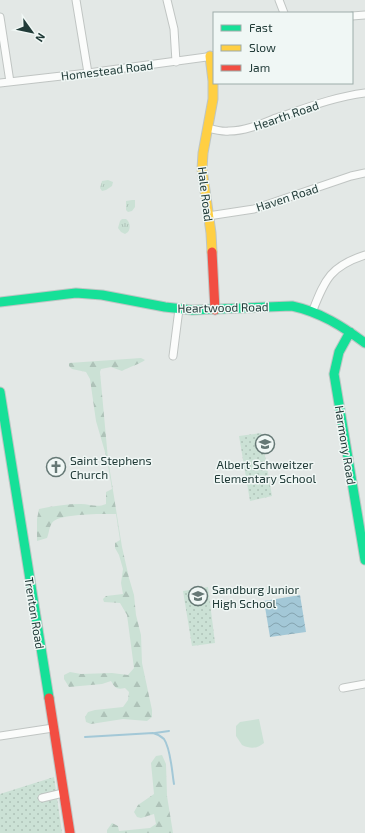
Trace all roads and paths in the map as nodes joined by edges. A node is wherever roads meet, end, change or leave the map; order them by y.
1 (76, 0) edge
2 (166, 0) edge
3 (279, 0) edge
4 (284, 12) edge
5 (365, 15) edge
6 (353, 16) edge
7 (0, 17) edge
8 (212, 56) edge
9 (176, 62) junction
10 (88, 73) junction
11 (213, 73) edge
12 (10, 82) junction
13 (0, 83) edge
14 (214, 84) edge
15 (365, 93) edge
16 (208, 128) junction
17 (365, 173) edge
18 (208, 216) junction
19 (365, 255) edge
20 (0, 302) edge
21 (179, 309) junction
22 (215, 310) junction
23 (313, 310) junction
24 (350, 332) junction
25 (365, 343) edge
26 (174, 356) dead end
27 (0, 392) edge
28 (365, 560) edge
29 (365, 684) edge
30 (343, 688) dead end
31 (53, 728) junction
32 (0, 736) edge
33 (63, 793) junction
34 (42, 798) dead end
35 (70, 833) edge

1 - 10 street
2 - 9 street
3 - 4 street
5 - 6 street
7 - 12 street
8 - 9 street, Homestead Road
8 - 11 street, Hale Road
9 - 10 street, Homestead Road
10 - 12 street, Homestead Road
12 - 13 street, Homestead Road
14 - 16 street, Hale Road
15 - 16 street, Hearth Road
16 - 18 street, Hale Road
17 - 18 street, Haven Road
18 - 22 street, Hale Road
19 - 23 street
20 - 21 street, Heartwood Road
21 - 22 street, Heartwood Road
21 - 26 street
22 - 23 street, Heartwood Road
23 - 24 street, Heartwood Road
24 - 25 street, Heartwood Road
24 - 28 street, Harmony Road
27 - 31 street, Trenton Road
29 - 30 street
31 - 32 street
31 - 33 street, Trenton Road
33 - 34 street
33 - 35 street, Trenton Road

